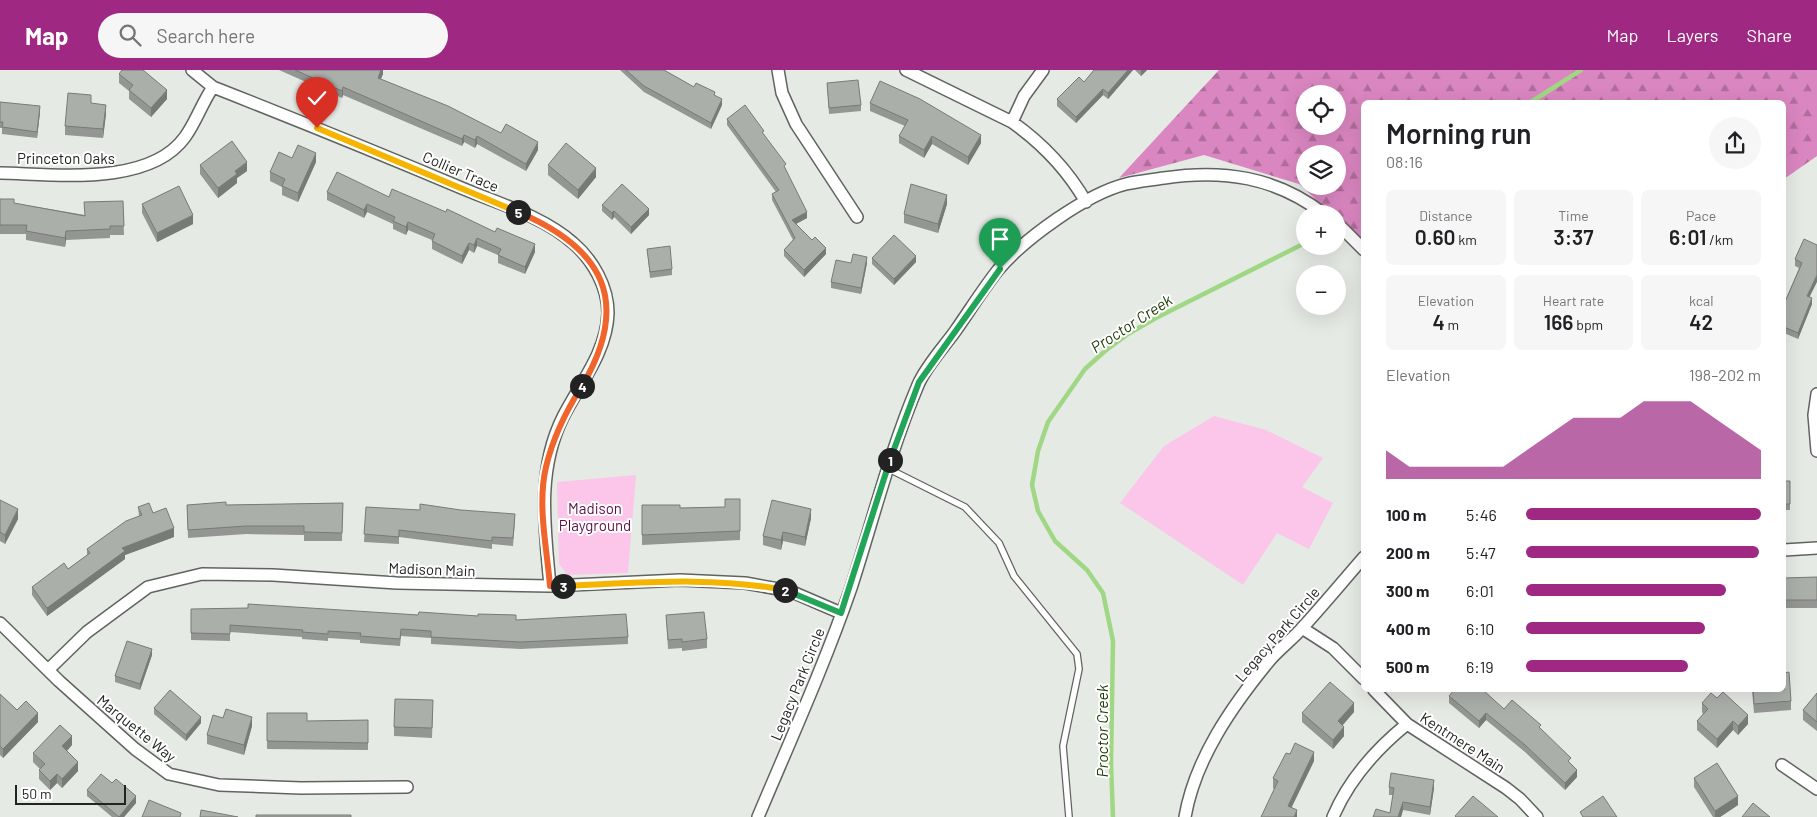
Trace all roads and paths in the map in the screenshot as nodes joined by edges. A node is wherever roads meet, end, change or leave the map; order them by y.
1 (192, 70) edge
2 (778, 70) edge
3 (906, 70) edge
4 (1043, 70) edge
5 (213, 87) junction
6 (1012, 122) junction
7 (0, 173) edge
8 (1086, 202) junction
9 (1313, 205) edge
10 (857, 217) dead end
11 (1346, 232) edge
12 (1361, 247) edge
13 (1817, 394) edge
14 (1817, 451) edge
15 (887, 468) junction
16 (1817, 548) edge
17 (1786, 550) edge
18 (1361, 560) edge
19 (550, 586) junction
20 (841, 613) junction
21 (0, 623) edge
22 (1302, 628) junction
23 (48, 670) junction
24 (1361, 676) edge
25 (1376, 692) edge
26 (1407, 724) junction
27 (1782, 765) dead end
28 (407, 786) dead end
29 (1817, 789) edge
30 (758, 817) edge
31 (1069, 817) edge
32 (1185, 817) edge
33 (1333, 817) edge
34 (1537, 817) edge

1 - 5 street, Collier Trace
2 - 10 street
3 - 6 street
4 - 6 street
5 - 7 street, Princeton Oaks
5 - 19 street, Collier Trace
6 - 8 street
8 - 9 street, Legacy Park Circle
8 - 15 street, Legacy Park Circle
11 - 12 street
13 - 14 street
15 - 20 street, Legacy Park Circle
15 - 31 lane
16 - 17 street
18 - 22 street, Legacy Park Circle
19 - 20 street, Madison Main
19 - 23 street, Madison Main
20 - 30 street, Legacy Park Circle
21 - 23 street, Marquette Way
22 - 24 street
22 - 32 street, Legacy Park Circle
23 - 28 street, Marquette Way
25 - 26 street, Kentmere Main
26 - 33 street
26 - 34 street, Kentmere Main
27 - 29 street

